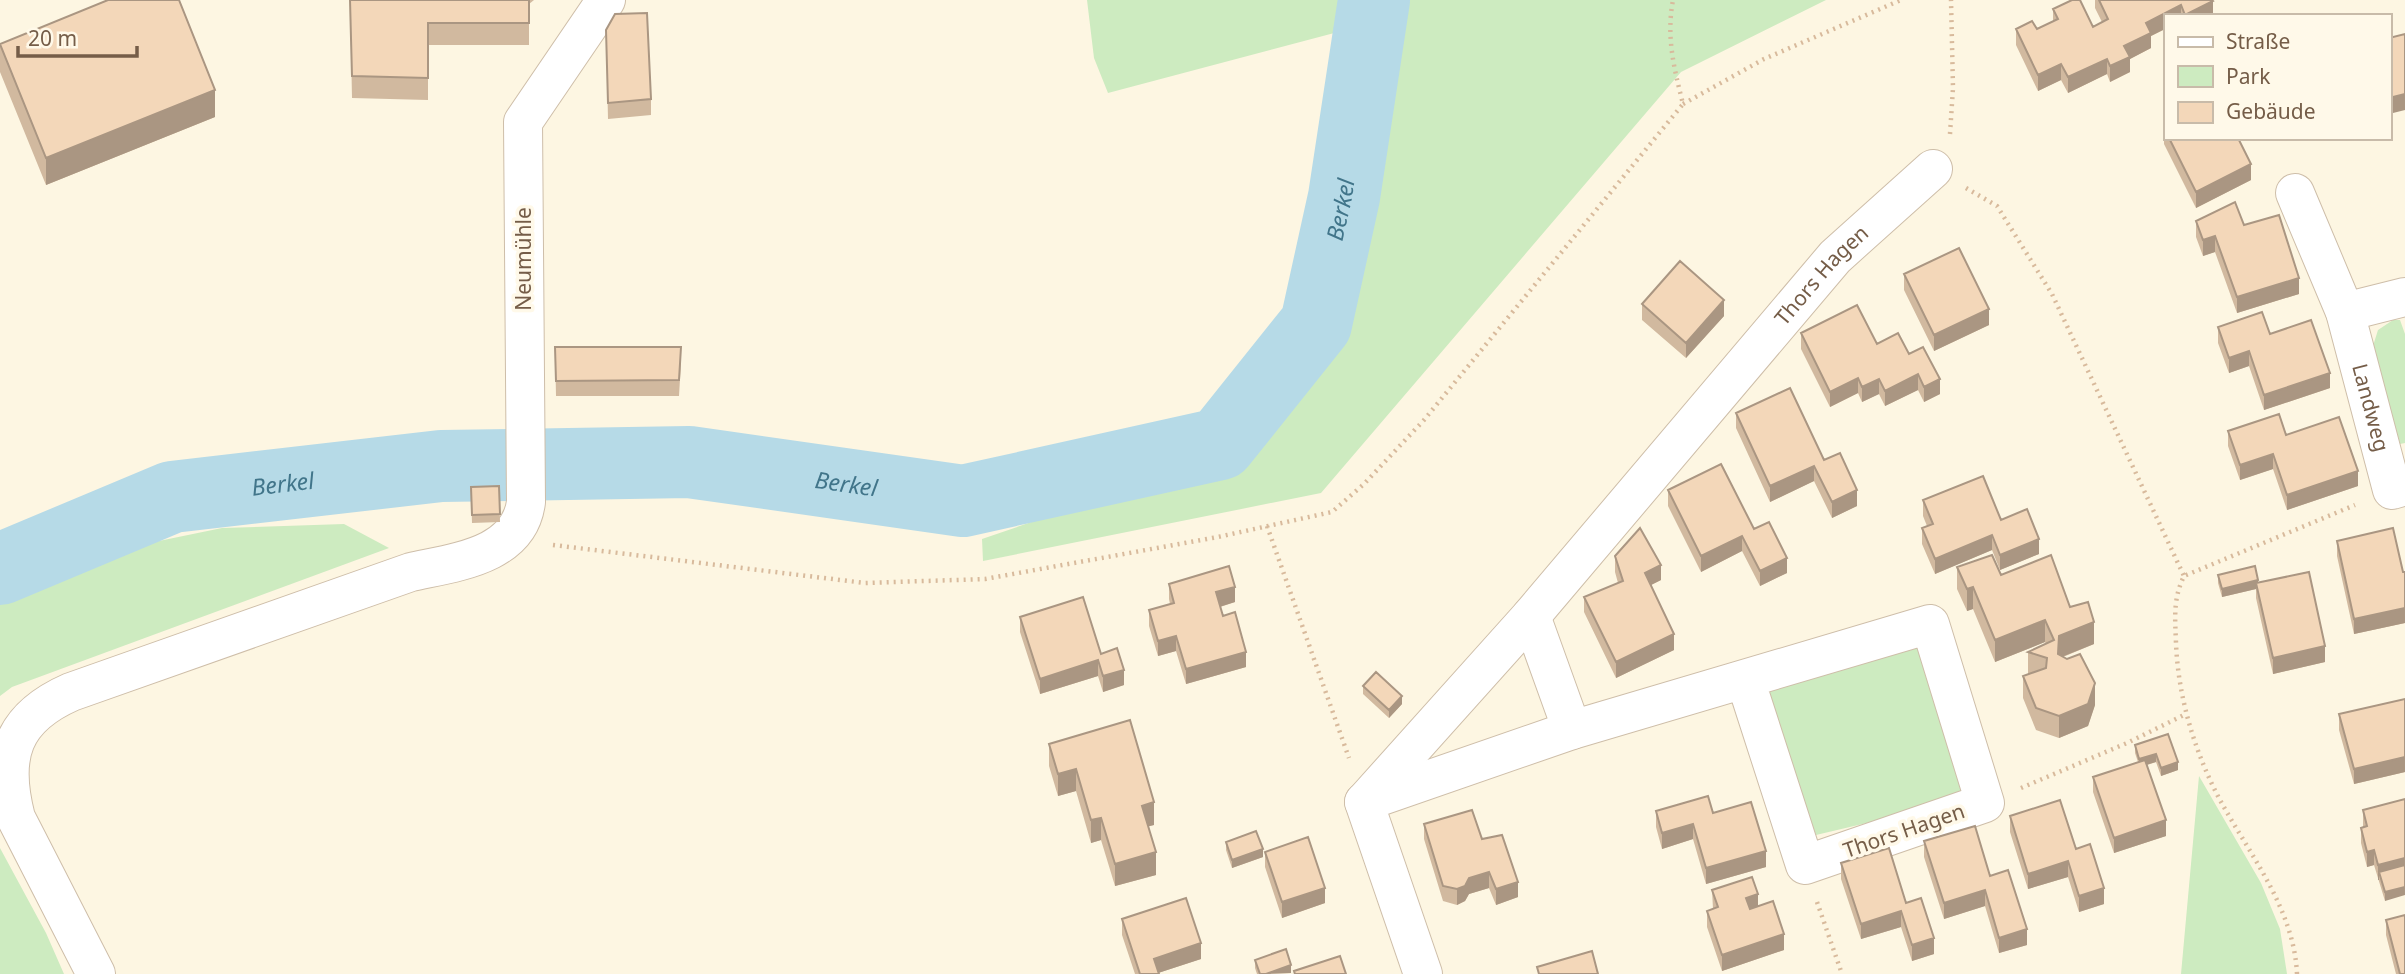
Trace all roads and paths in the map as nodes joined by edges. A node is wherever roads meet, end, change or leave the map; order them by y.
1 (606, 0) edge
2 (1673, 0) edge
3 (1901, 0) edge
4 (1951, 0) edge
5 (1683, 104) junction
6 (1933, 169) junction
7 (2295, 193) dead end
8 (2405, 297) edge
9 (2345, 312) junction
10 (2398, 488) edge
11 (1267, 526) junction
12 (510, 540) junction
13 (2184, 576) junction
14 (1531, 616) junction
15 (1745, 679) junction
16 (2186, 714) junction
17 (1572, 730) junction
18 (1364, 802) junction
19 (1985, 803) junction
20 (1805, 864) junction
21 (96, 974) edge
22 (1423, 974) edge
23 (1842, 974) edge
24 (2297, 974) edge

1 - 12 street, Neumühle
2 - 5 path
3 - 5 path
4 - 6 path
5 - 11 path
6 - 13 path
6 - 14 street, Thors Hagen
7 - 9 street, Landweg
8 - 9 street
9 - 10 street, Landweg
10 - 13 path
11 - 12 path
11 - 18 path
12 - 21 street
13 - 16 path
14 - 17 street
14 - 18 street, Thors Hagen
15 - 17 street, Thors Hagen
15 - 19 street, Thors Hagen
15 - 20 street
16 - 19 path
16 - 24 path
17 - 18 street, Thors Hagen
18 - 22 street
19 - 20 street, Thors Hagen
20 - 23 path

